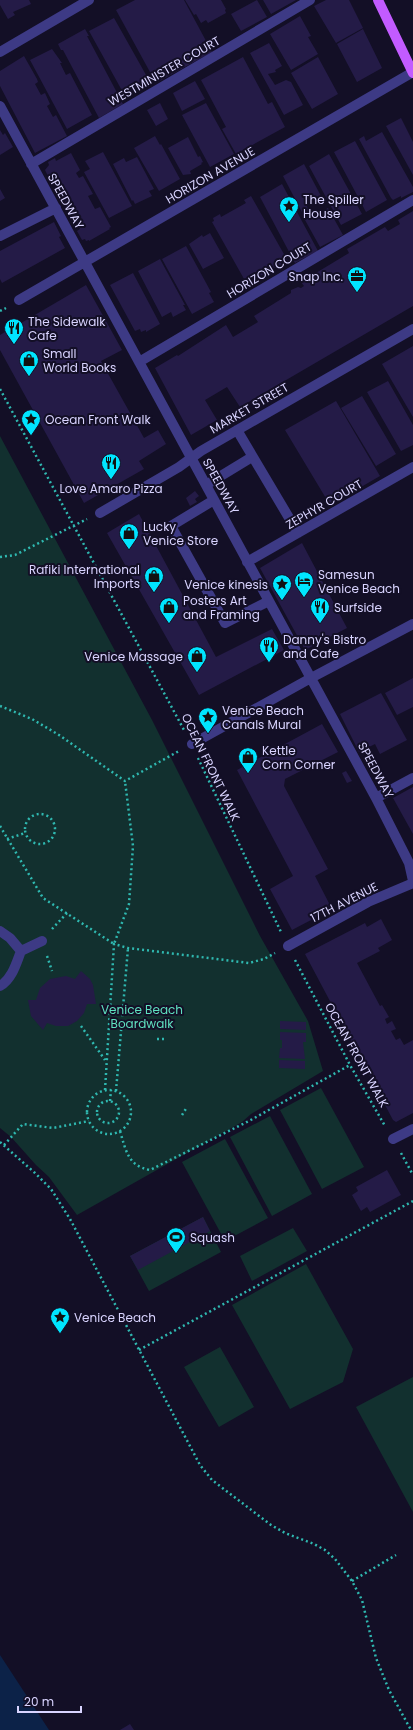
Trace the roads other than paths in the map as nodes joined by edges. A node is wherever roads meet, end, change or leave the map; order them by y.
1 (89, 0) edge
2 (310, 0) edge
3 (378, 0) edge
4 (0, 52) edge
5 (413, 72) edge
6 (0, 106) edge
7 (31, 164) junction
8 (413, 200) edge
9 (56, 208) junction
10 (0, 236) edge
11 (84, 262) junction
12 (19, 300) dead end
13 (413, 329) edge
14 (139, 362) junction
15 (237, 430) junction
16 (252, 457) junction
17 (191, 458) junction
18 (413, 467) edge
19 (206, 485) junction
20 (214, 500) junction
21 (100, 513) dead end
22 (298, 534) junction
23 (247, 562) junction
24 (269, 601) junction
25 (413, 624) edge
26 (311, 678) junction
27 (192, 744) road end
28 (413, 778) edge
29 (376, 798) junction
30 (413, 882) edge
31 (0, 932) edge
32 (42, 941) road end
33 (288, 946) road end
34 (21, 951) junction
35 (0, 986) edge
36 (413, 1129) edge
37 (393, 1140) road end

1 - 4 street
2 - 7 street, WESTMINISTER COURT
3 - 5 main road
5 - 11 street, HORIZON AVENUE
6 - 7 street, SPEEDWAY
7 - 9 street, SPEEDWAY
8 - 14 street, HORIZON COURT
9 - 10 street
9 - 11 street, SPEEDWAY
11 - 12 street, HORIZON AVENUE
11 - 14 street, SPEEDWAY
13 - 15 street, MARKET STREET
14 - 17 street, SPEEDWAY
15 - 16 street
15 - 17 street, MARKET STREET
16 - 19 street
16 - 22 street
17 - 19 street, SPEEDWAY
17 - 21 street, MARKET STREET
18 - 22 street, ZEPHYR COURT
19 - 20 street, SPEEDWAY
20 - 23 street, SPEEDWAY
20 - 24 street
22 - 23 street, ZEPHYR COURT
23 - 24 street, SPEEDWAY
24 - 26 street, SPEEDWAY
25 - 26 street
26 - 27 street
26 - 29 street, SPEEDWAY
28 - 29 street
29 - 30 street, SPEEDWAY
30 - 33 street, 17TH AVENUE
31 - 34 street
32 - 34 street
34 - 35 street
36 - 37 street

